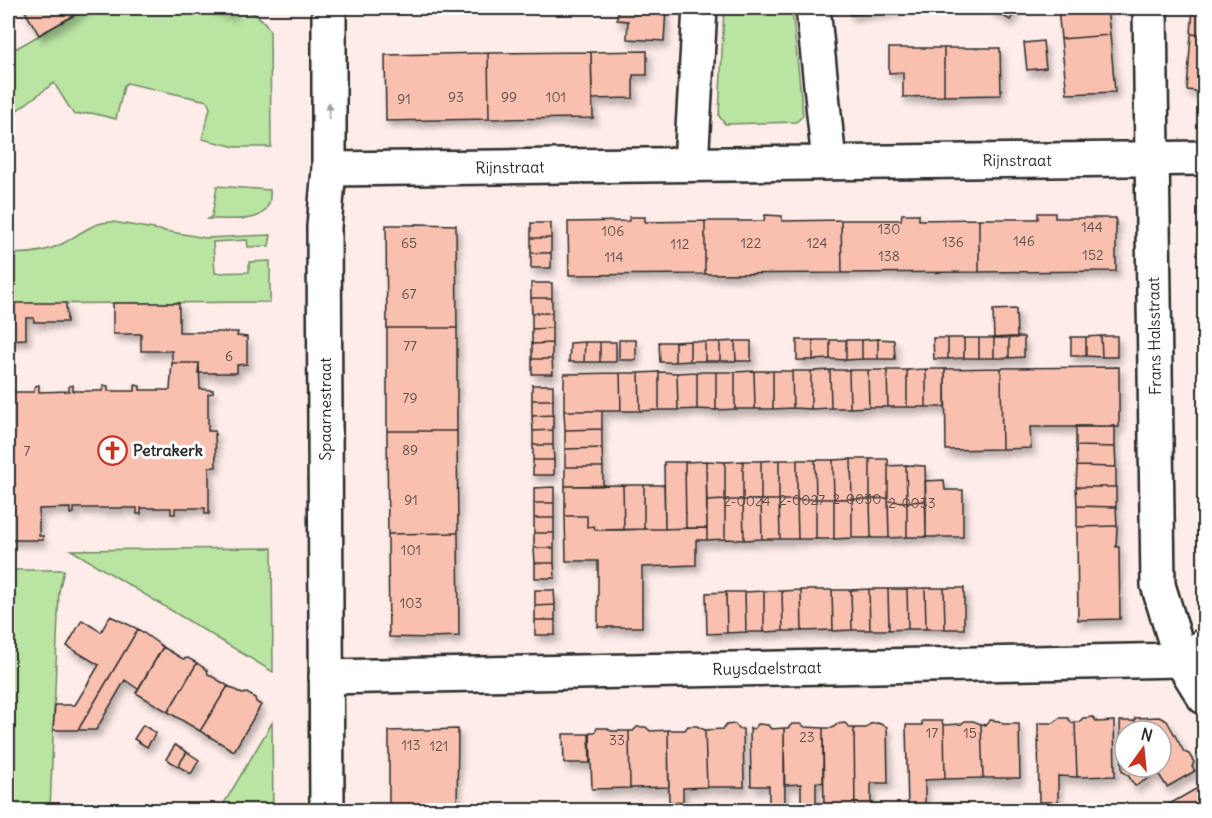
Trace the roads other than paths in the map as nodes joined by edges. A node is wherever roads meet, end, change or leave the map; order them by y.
1 (329, 8) edge
2 (700, 8) edge
3 (813, 8) edge
4 (1150, 8) edge
5 (1204, 158) edge
6 (1151, 159) junction
7 (829, 162) junction
8 (692, 164) junction
9 (329, 169) junction
10 (1193, 653) edge
11 (326, 677) junction
12 (1204, 698) edge
13 (327, 810) edge

9 -> 1 street, Spaarnestraat
2 - 8 street
3 - 7 street
4 - 6 street, Frans Halsstraat
5 - 6 street, Rijnstraat
6 - 7 street, Rijnstraat
6 - 10 street, Frans Halsstraat
7 - 8 street, Rijnstraat
8 - 9 street, Rijnstraat
9 - 11 street, Spaarnestraat
10 - 11 street, Ruysdaelstraat
10 - 12 street, Frans Halsstraat
11 - 13 street, Spaarnestraat

